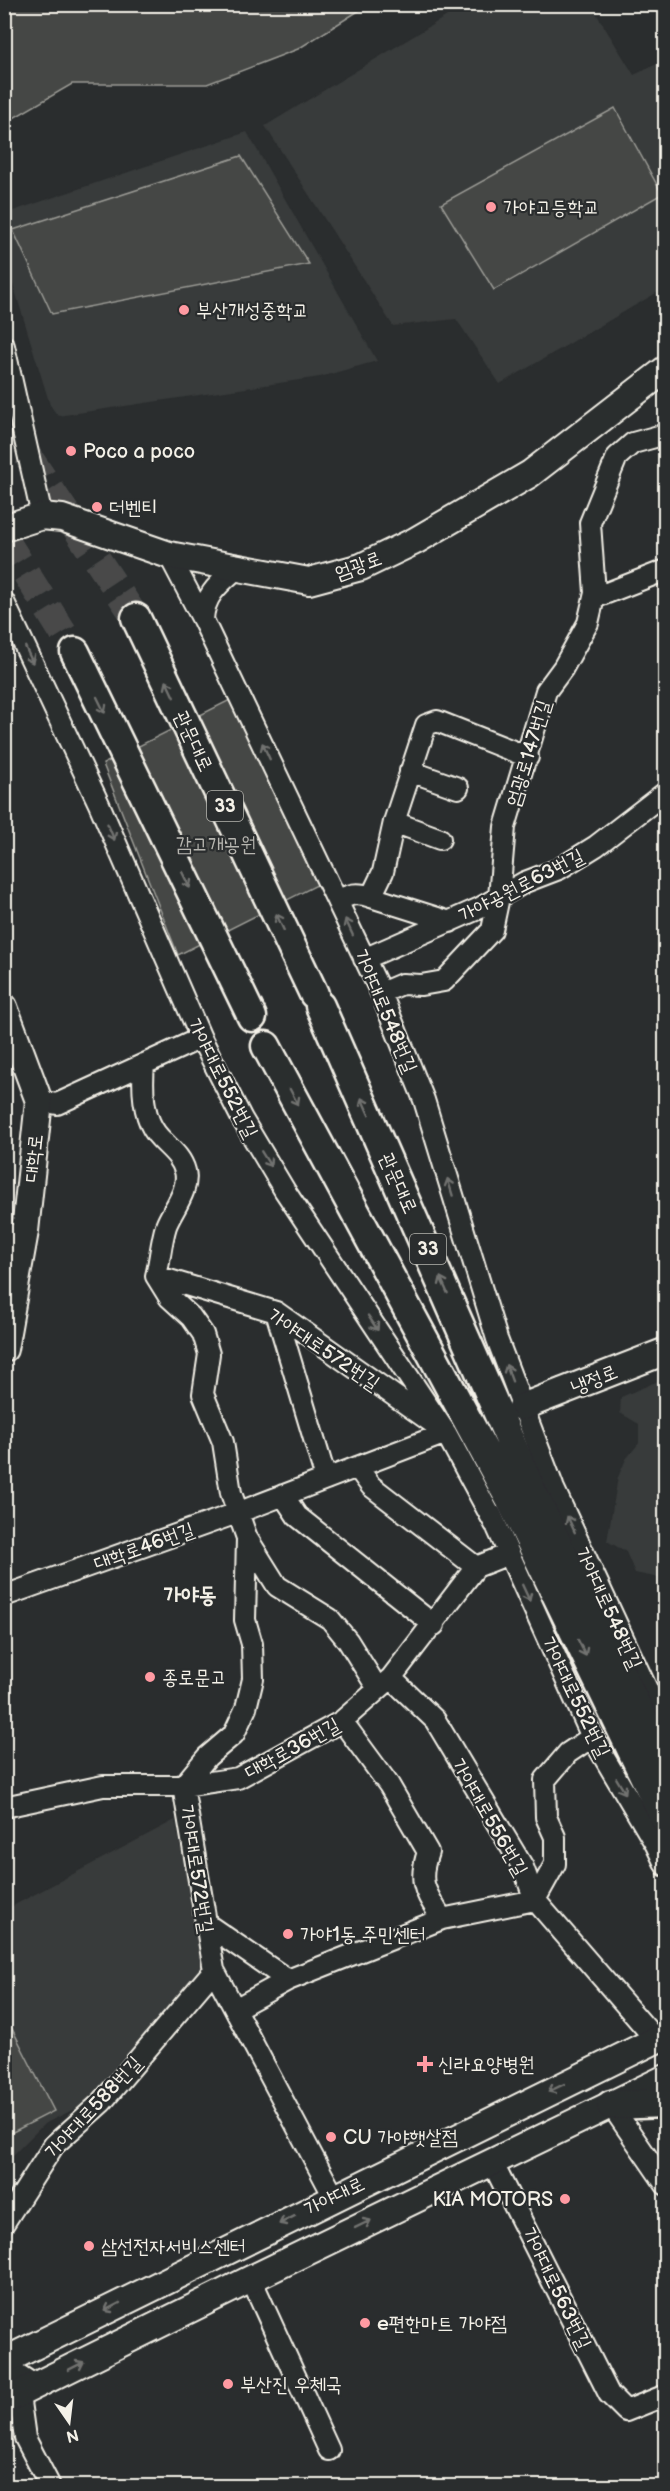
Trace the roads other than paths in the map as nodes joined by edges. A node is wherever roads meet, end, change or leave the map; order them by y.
1 (4, 346) edge
2 (666, 369) edge
3 (4, 398) edge
4 (666, 434) edge
5 (28, 519) edge
6 (169, 555) junction
7 (237, 568) junction
8 (666, 570) edge
9 (594, 598) junction
10 (4, 602) edge
11 (136, 618) tunnel mouth
12 (203, 620) junction
13 (75, 652) tunnel mouth
14 (528, 757) junction
15 (410, 771) junction
16 (458, 788) dead end
17 (666, 792) edge
18 (394, 822) junction
19 (440, 839) dead end
20 (371, 897) junction
21 (499, 897) junction
22 (337, 902) junction
23 (450, 922) junction
24 (364, 959) junction
25 (381, 993) junction
26 (4, 1007) edge
27 (252, 1017) dead end
28 (201, 1038) junction
29 (266, 1046) dead end
30 (144, 1064) junction
31 (39, 1101) junction
32 (14, 1237) edge
33 (156, 1276) junction
34 (276, 1312) junction
35 (427, 1343) junction
36 (4, 1349) edge
37 (666, 1350) edge
38 (522, 1407) junction
39 (446, 1433) junction
40 (357, 1467) junction
41 (326, 1479) junction
42 (532, 1493) junction
43 (284, 1496) junction
44 (237, 1513) junction
45 (495, 1524) junction
46 (246, 1538) junction
47 (509, 1554) junction
48 (476, 1567) junction
49 (4, 1596) edge
50 (434, 1625) junction
51 (385, 1684) junction
52 (342, 1721) junction
53 (666, 1730) edge
54 (592, 1737) junction
55 (666, 1766) edge
56 (183, 1786) junction
57 (4, 1807) edge
58 (666, 1821) edge
59 (666, 1866) edge
60 (535, 1900) junction
61 (442, 1919) junction
62 (205, 1923) junction
63 (214, 1970) junction
64 (288, 1980) junction
65 (236, 2009) junction
66 (661, 2037) edge
67 (583, 2075) junction
68 (666, 2078) edge
69 (666, 2103) edge
70 (607, 2107) junction
71 (492, 2162) junction
72 (666, 2185) edge
73 (334, 2196) junction
74 (4, 2223) edge
75 (251, 2278) junction
76 (4, 2363) edge
77 (666, 2395) edge
78 (16, 2398) edge
79 (328, 2450) dead end
80 (50, 2487) edge

1 - 5 street
2 - 7 main road, 엄광로
3 - 5 street
4 - 9 street, 엄광로147번길
5 - 6 main road, 엄광로
6 - 7 main road, 엄광로
6 - 12 street, 가야대로548번길
7 - 12 street
8 - 9 street
9 - 14 street, 엄광로147번길
10 -> 28 street, 가야대로552번길
42 -> 11 highway, 관문대로 / 33
22 -> 12 street, 가야대로548번길
13 -> 27 highway
14 - 15 street
14 - 21 street, 엄광로147번길
15 - 16 street
15 - 18 street
17 - 21 street, 가야공원로63번길
18 - 19 street
18 - 20 street
20 - 22 street
20 - 23 street
21 - 23 street, 가야공원로63번길
21 - 25 street, 엄광로147번길
24 -> 22 street, 가야대로548번길
23 - 24 street, 가야공원로63번길
24 - 25 street, 가야대로548번길
38 -> 25 street, 가야대로548번길
26 - 31 main road, 대학로
28 - 30 street
28 -> 39 street, 가야대로552번길
29 -> 35 highway, 33
30 - 31 street
30 - 33 street
31 - 32 main road, 대학로
32 - 36 main road, 대학로
33 - 34 street, 가야대로572번길
33 - 44 street, 가야대로572번길
34 - 39 street, 가야대로572번길
34 - 41 street
35 - 42 highway, 33
35 - 45 street, 가야대로552번길
37 - 38 main road, 냉정로
38 - 42 street, 가야대로548번길
39 - 40 street, 대학로46번길
39 - 45 street, 가야대로552번길
40 - 41 street, 대학로46번길
40 - 48 street
41 - 43 street, 대학로46번길
53 -> 42 street, 가야대로548번길
42 - 55 highway, 33
42 -> 58 highway, 33
43 - 44 street, 대학로46번길
43 - 50 street
44 - 46 street, 가야대로572번길
44 - 49 street, 대학로46번길
45 - 47 street, 가야대로552번길
46 - 51 street, 가야대로572번길
46 - 56 street, 가야대로572번길
47 - 48 street
47 -> 54 street, 가야대로552번길
48 - 50 street, 대학로36번길
50 - 51 street, 대학로36번길
51 - 52 street, 대학로36번길
51 - 60 street, 가야대로556번길
52 - 56 street, 대학로36번길
52 - 61 street
54 -> 59 street, 가야대로552번길
54 - 60 street
56 - 57 street, 대학로36번길
56 - 62 street, 가야대로572번길
60 - 61 street
60 - 66 street, 가야대로556번길
61 - 64 street
62 - 63 street, 가야대로572번길
62 - 64 street
63 - 65 street, 가야대로572번길
63 - 74 street, 가야대로588번길
64 - 65 street
65 - 73 street, 가야대로572번길
66 - 67 main road, 가야대로
67 - 70 main road
67 -> 73 main road, 가야대로
68 - 70 main road, 가야대로
69 - 70 highway
70 - 71 main road, 가야대로
70 - 72 street
75 -> 71 main road, 가야대로
71 - 77 street, 가야대로563번길
73 -> 76 main road, 가야대로
78 -> 75 main road, 가야대로
75 - 79 street
76 - 78 street
78 - 80 street

